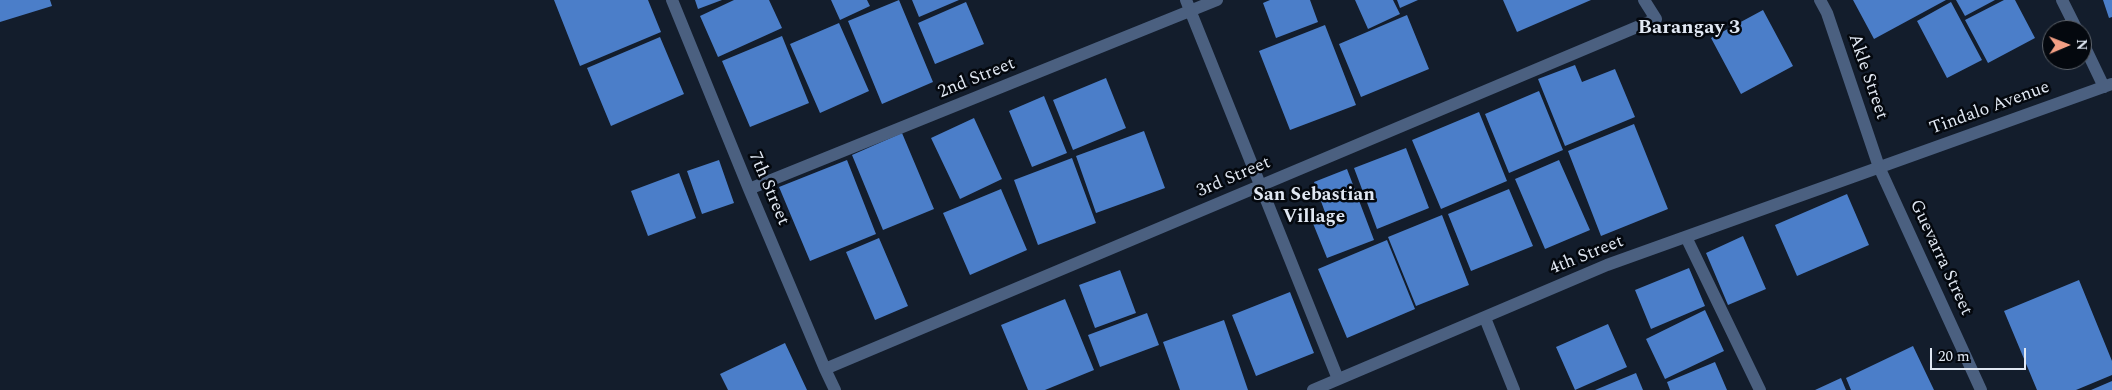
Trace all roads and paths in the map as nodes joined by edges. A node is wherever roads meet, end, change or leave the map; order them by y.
1 (672, 0) edge
2 (1217, 0) edge
3 (1644, 0) edge
4 (1820, 0) edge
5 (2062, 0) edge
6 (1189, 6) edge
7 (2072, 20) edge
8 (2092, 58) edge
9 (2108, 85) edge
10 (1879, 167) junction
11 (1260, 186) junction
12 (749, 189) junction
13 (1686, 237) junction
14 (1485, 318) junction
15 (825, 369) junction
16 (1338, 379) junction
17 (836, 390) edge
18 (1313, 390) edge
19 (1514, 390) edge
20 (1760, 390) edge
21 (1981, 390) edge

1 - 12 street, 7th Street
2 - 6 street, 2nd Street
3 - 11 street, 3rd Street
4 - 10 street, Akle Street
5 - 7 street
6 - 11 street
6 - 12 street, 2nd Street
8 - 9 street
9 - 10 street, Tindalo Avenue
10 - 13 street, 4th Street
10 - 21 street, Guevarra Street
11 - 15 street, 3rd Street
11 - 16 street
12 - 15 street, 7th Street
13 - 14 street, 4th Street
13 - 20 street
14 - 16 street, 4th Street
14 - 19 street
15 - 17 street, 7th Street
16 - 18 street, 4th Street

